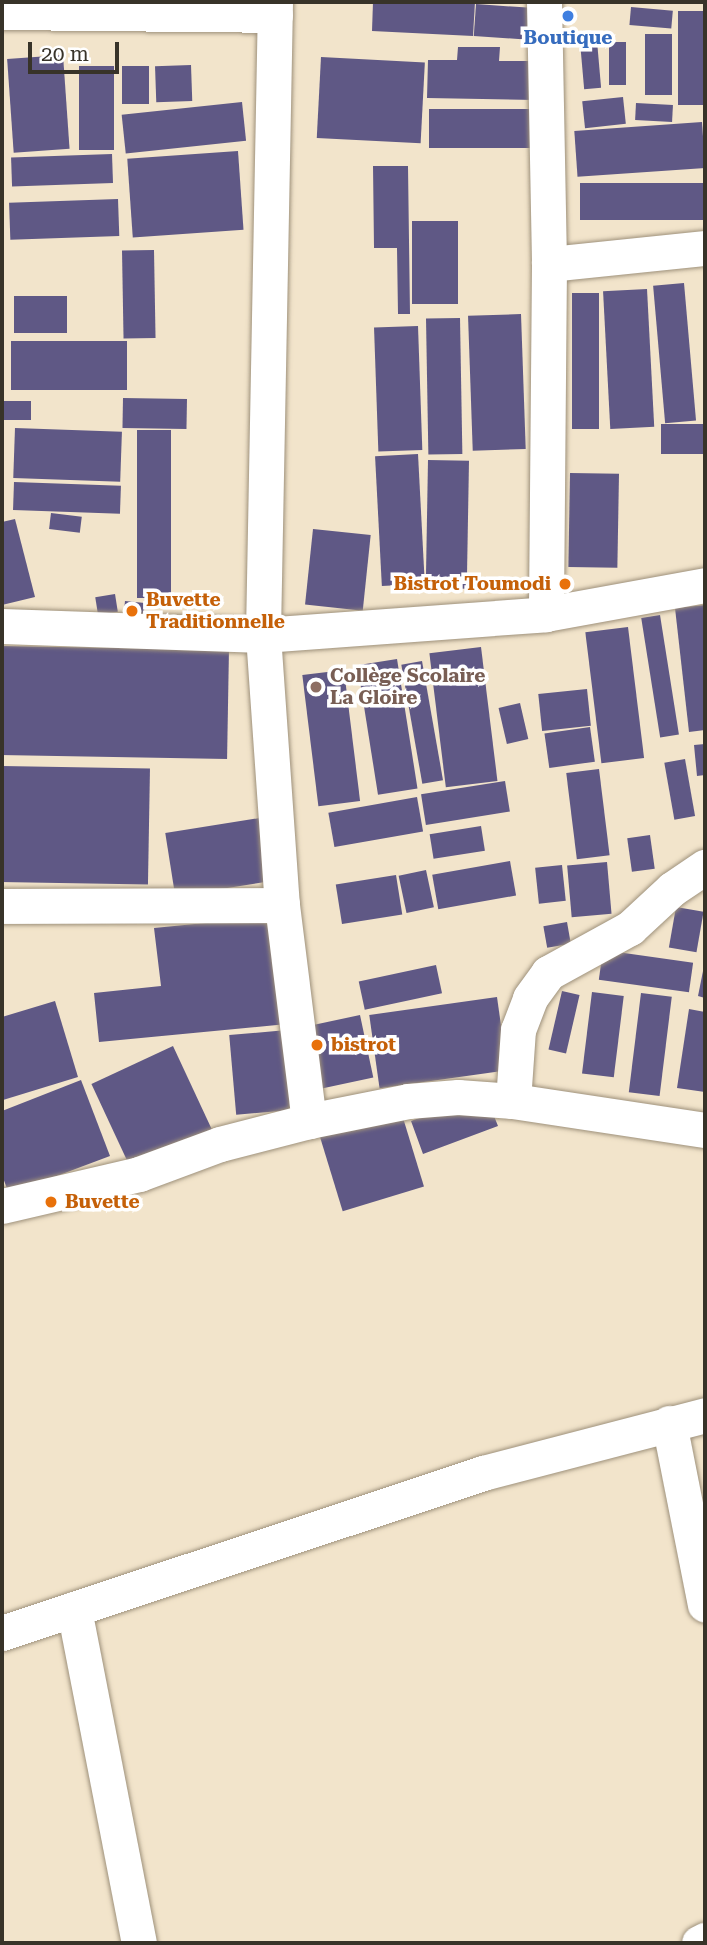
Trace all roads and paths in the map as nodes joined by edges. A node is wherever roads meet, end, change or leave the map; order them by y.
1 (544, 2) edge
2 (275, 8) edge
3 (2, 12) edge
4 (705, 248) edge
5 (549, 264) junction
6 (705, 584) edge
7 (545, 614) junction
8 (2, 626) edge
9 (263, 635) junction
10 (705, 867) edge
11 (282, 905) junction
12 (2, 906) edge
13 (513, 1101) junction
14 (309, 1121) junction
15 (705, 1130) edge
16 (2, 1206) edge
17 (705, 1415) edge
18 (669, 1423) junction
19 (705, 1604) edge
20 (74, 1609) junction
21 (2, 1633) edge
22 (705, 1940) edge
23 (139, 1943) edge
24 (699, 1943) edge

1 - 5 street
2 - 3 street
2 - 9 street
4 - 5 street
5 - 7 street
6 - 7 street
7 - 9 street
8 - 9 street
9 - 11 street
10 - 13 street
11 - 12 street
11 - 14 street
13 - 14 street
13 - 15 street
14 - 16 street
17 - 18 street
18 - 19 street
18 - 20 street
20 - 21 street
20 - 23 street
22 - 24 street

